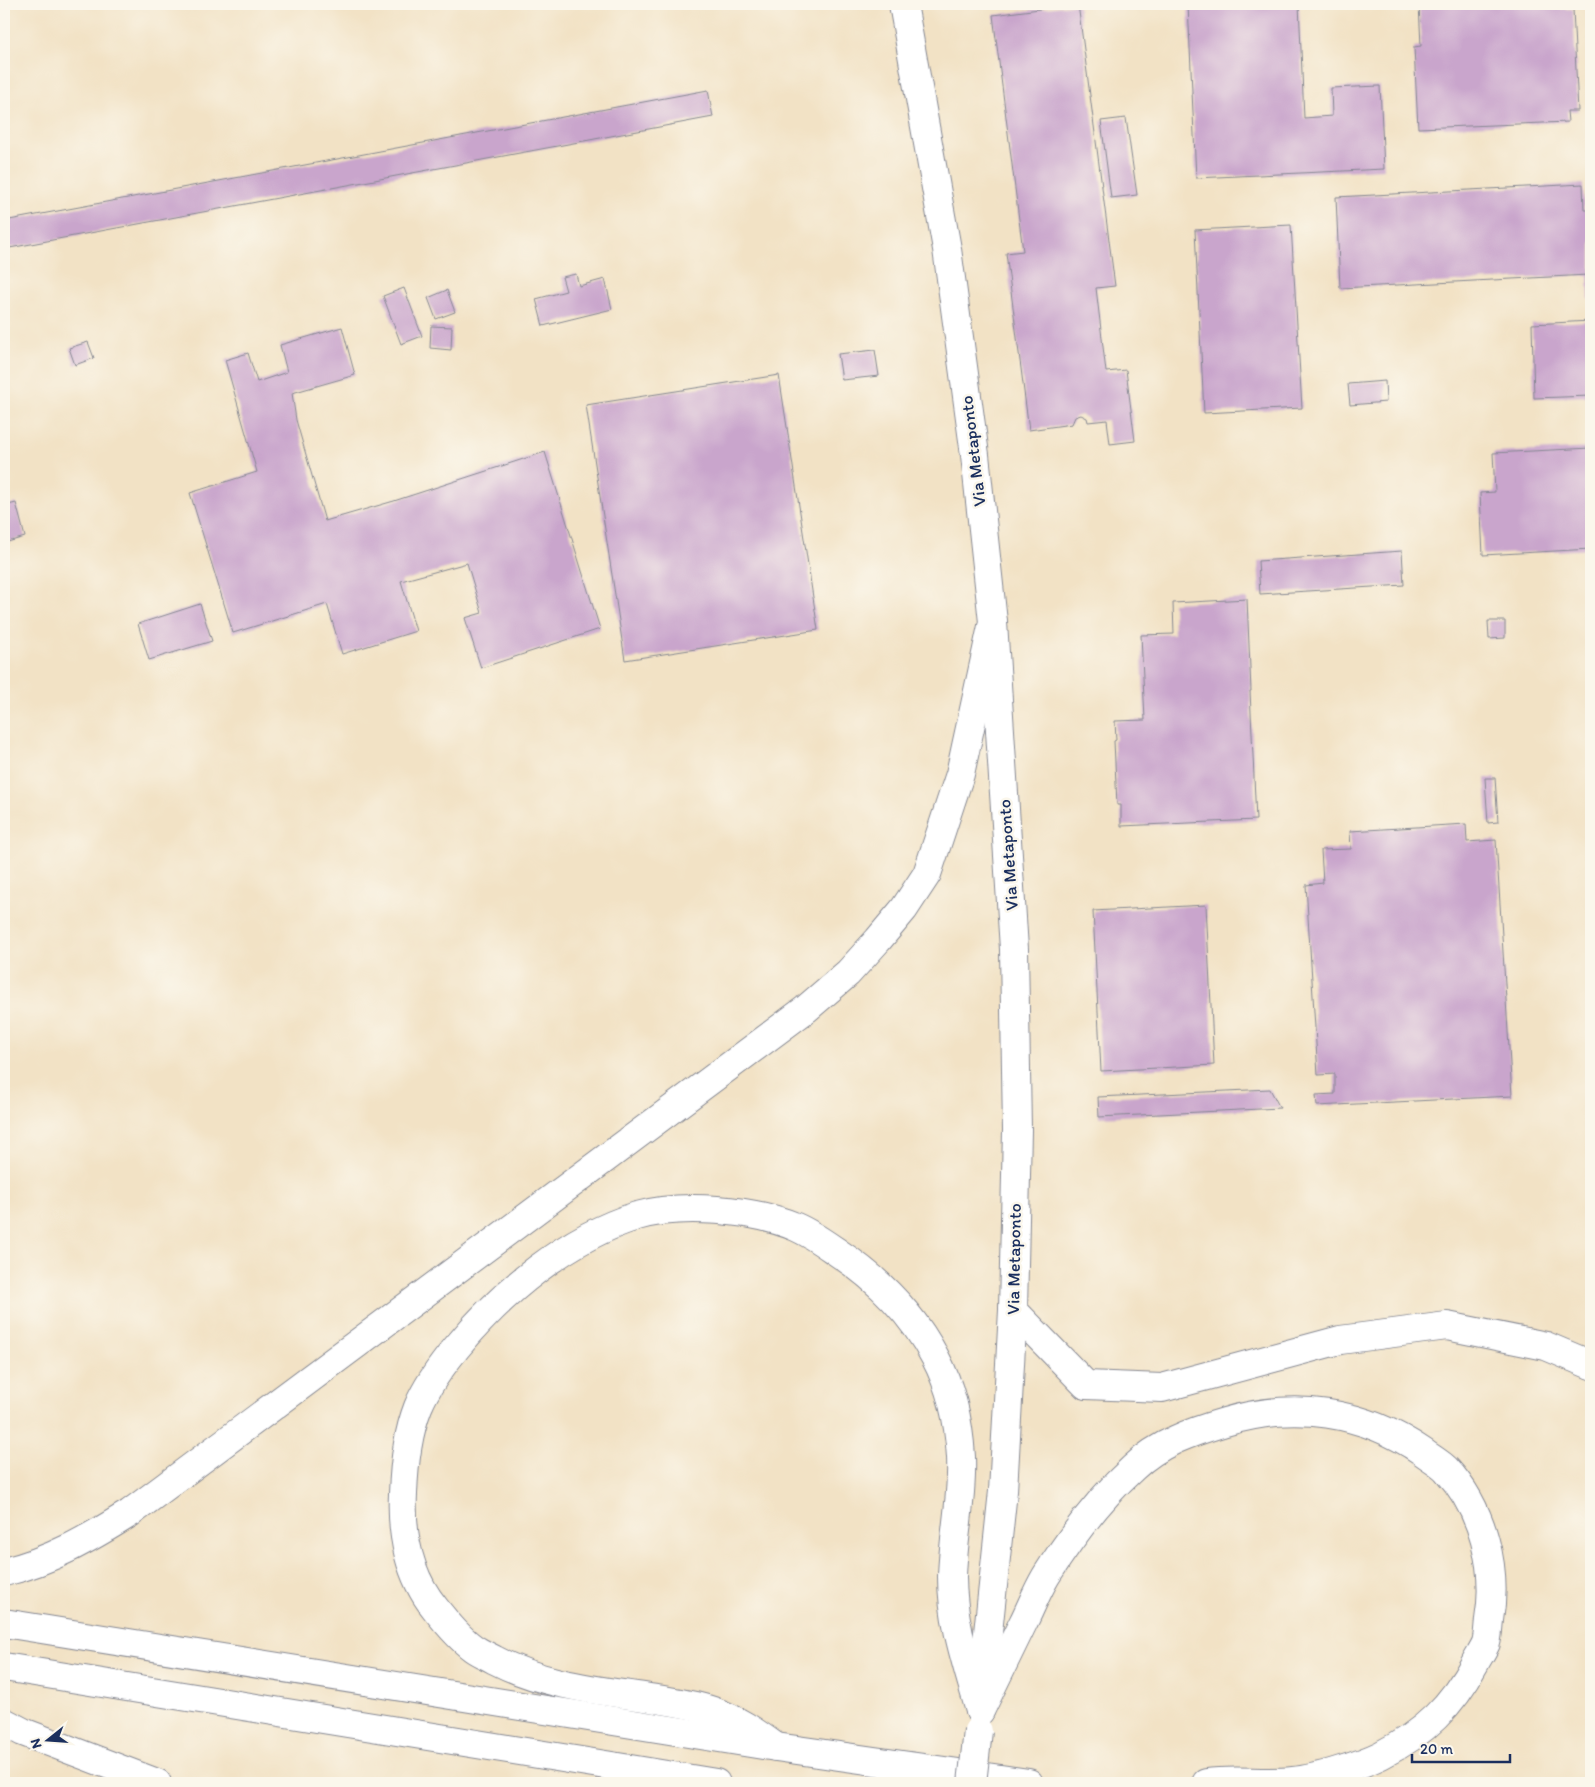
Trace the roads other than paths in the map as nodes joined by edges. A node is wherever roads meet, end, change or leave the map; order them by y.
1 (903, 4) edge
2 (993, 622) junction
3 (1013, 1310) junction
4 (1591, 1365) edge
5 (4, 1572) edge
6 (4, 1623) edge
7 (4, 1667) edge
8 (979, 1721) junction
9 (4, 1722) edge
10 (776, 1747) junction
11 (157, 1783) edge
12 (716, 1783) edge
13 (972, 1783) edge
14 (1029, 1783) edge
15 (1206, 1783) edge

1 - 2 main road, Via Metaponto
2 - 3 main road, Via Metaponto
2 - 5 main road
3 - 4 main road
3 - 8 main road, Via Metaponto
6 - 10 main road
7 - 12 main road
8 - 10 main road
8 - 13 main road, Via Metaponto, bridge
8 - 15 main road
9 - 11 main road
10 - 14 main road

